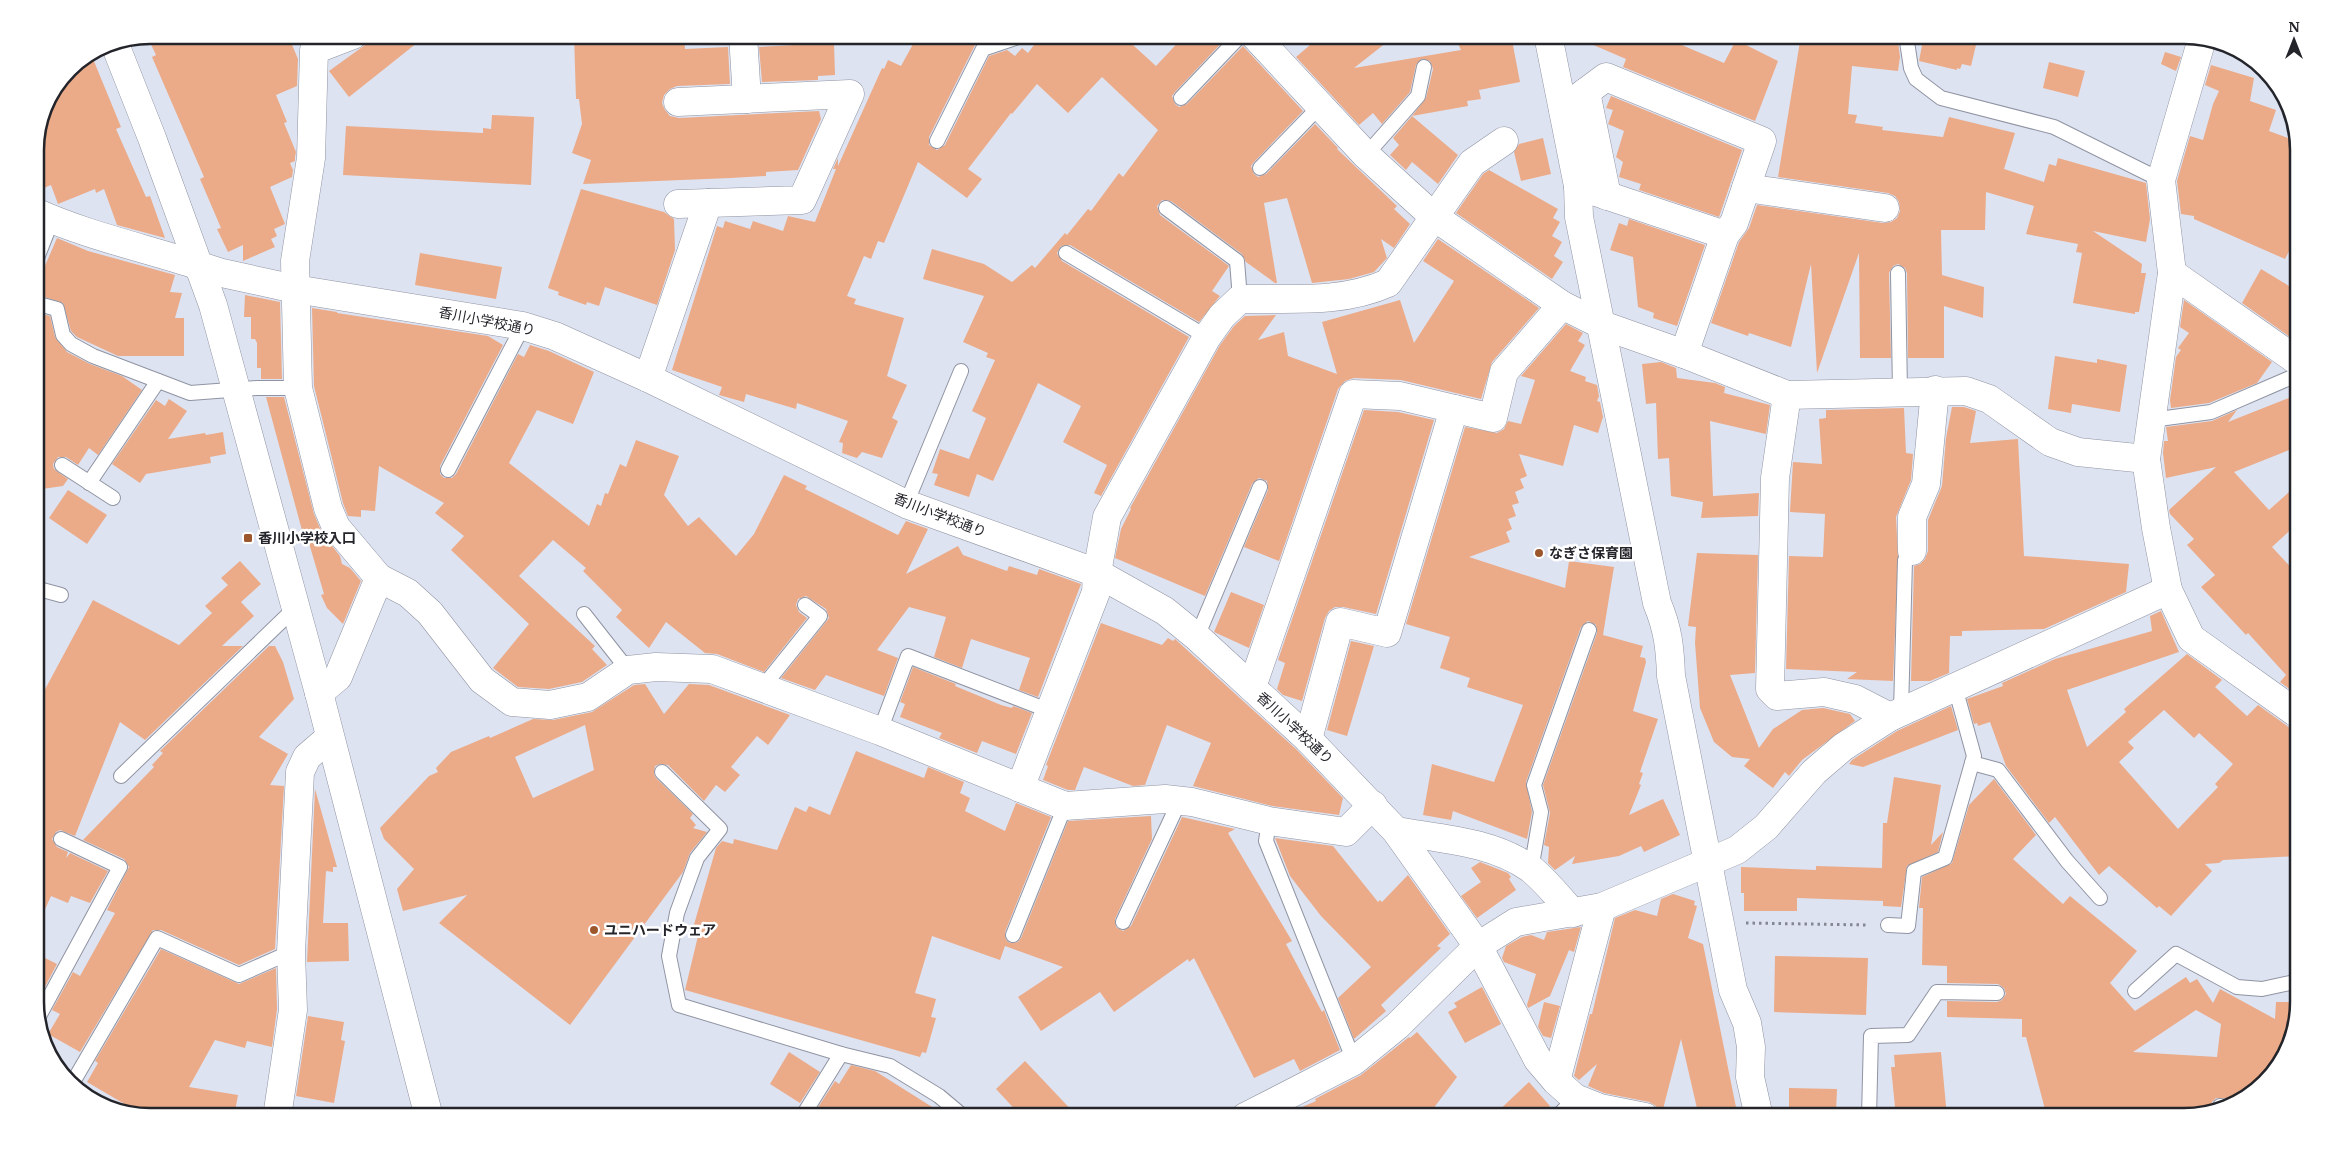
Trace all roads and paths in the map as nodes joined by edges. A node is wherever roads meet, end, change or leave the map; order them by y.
1 (330, 44) edge
2 (744, 44) edge
3 (998, 44) edge
4 (1245, 44) edge
5 (1262, 44) edge
6 (1550, 44) edge
7 (1907, 44) edge
8 (2200, 45) edge
9 (117, 49) edge
10 (1424, 67) dead end
11 (1586, 92) junction
12 (1182, 98) dead end
13 (747, 99) junction
14 (678, 102) dead end
15 (1320, 106) junction
16 (1563, 109) junction
17 (937, 141) dead end
18 (1504, 141) dead end
19 (1366, 155) junction
20 (1260, 168) dead end
21 (2162, 180) junction
22 (1578, 186) junction
23 (1746, 188) junction
24 (1607, 196) junction
25 (708, 203) junction
26 (678, 204) dead end
27 (1166, 208) dead end
28 (1885, 208) dead end
29 (44, 216) edge
30 (1433, 216) junction
31 (1725, 235) junction
32 (1066, 253) dead end
33 (200, 266) junction
34 (2172, 272) junction
35 (1898, 274) dead end
36 (295, 289) junction
37 (1240, 299) junction
38 (44, 305) edge
39 (1562, 305) junction
40 (1602, 325) junction
41 (523, 326) junction
42 (1207, 337) junction
43 (1684, 354) junction
44 (2290, 356) edge
45 (961, 371) dead end
46 (648, 378) junction
47 (2290, 378) edge
48 (158, 381) junction
49 (298, 388) junction
50 (236, 389) junction
51 (1936, 390) junction
52 (1900, 392) junction
53 (1787, 395) junction
54 (1454, 409) junction
55 (2151, 420) junction
56 (2146, 459) junction
57 (62, 465) dead end
58 (448, 470) dead end
59 (89, 483) junction
60 (1260, 487) dead end
61 (113, 498) dead end
62 (906, 504) junction
63 (1909, 555) joint
64 (1097, 573) junction
65 (379, 578) junction
66 (44, 590) edge
67 (2168, 590) junction
68 (61, 595) dead end
69 (805, 605) dead end
70 (294, 608) junction
71 (584, 614) dead end
72 (1589, 630) dead end
73 (1197, 637) junction
74 (628, 670) junction
75 (1252, 687) junction
76 (762, 688) junction
77 (1955, 688) junction
78 (319, 693) junction
79 (2290, 710) edge
80 (1050, 711) junction
81 (1896, 714) junction
82 (880, 731) junction
83 (329, 738) junction
84 (1308, 739) junction
85 (1972, 763) junction
86 (662, 772) dead end
87 (121, 776) dead end
88 (1020, 788) junction
89 (1180, 800) junction
90 (1373, 805) junction
91 (1064, 806) junction
92 (1269, 821) junction
93 (1396, 831) junction
94 (62, 839) dead end
95 (1708, 862) junction
96 (1532, 870) junction
97 (2100, 898) dead end
98 (1602, 906) junction
99 (1573, 913) junction
100 (1123, 922) dead end
101 (1719, 922) junction
102 (1888, 925) joint
103 (1013, 935) dead end
104 (1478, 946) junction
105 (291, 952) junction
106 (2290, 983) edge
107 (2135, 991) dead end
108 (1997, 993) dead end
109 (44, 1007) edge
110 (841, 1054) junction
111 (1354, 1061) junction
112 (76, 1078) edge
113 (1563, 1099) edge
114 (278, 1108) edge
115 (428, 1108) edge
116 (808, 1108) edge
117 (953, 1108) edge
118 (1263, 1108) edge
119 (1600, 1108) edge
120 (1757, 1108) edge
121 (1869, 1108) edge

1 - 36 street
2 - 13 street
3 - 17 lane
4 - 12 lane
5 - 15 street
6 - 16 street
7 - 21 lane
8 - 21 street
9 - 33 street
10 - 19 lane
11 - 16 street
11 - 23 street
11 - 24 street
13 - 14 street
13 - 25 street
15 - 19 street
15 - 20 lane
16 - 22 street
18 - 30 street
19 - 30 street
21 - 34 street
22 - 24 street
22 - 40 street
23 - 28 street
23 - 31 street
24 - 31 street
25 - 26 street
25 - 46 street
27 - 37 lane
29 - 33 street, 香川小学校通り
30 - 37 street
30 - 39 street
31 - 43 street
32 - 42 lane
33 - 36 street, 香川小学校通り
33 - 50 street
34 - 44 street
34 - 55 street
35 - 52 lane
36 - 41 street, 香川小学校通り
36 - 49 street
37 - 42 street
38 - 48 lane
39 - 40 street
39 - 54 street
40 - 43 street
40 - 95 street
41 - 46 street, 香川小学校通り
41 - 58 lane
42 - 64 street
43 - 53 street
45 - 62 lane
46 - 62 street, 香川小学校通り
47 - 55 lane
48 - 50 lane
48 - 59 lane
49 - 50 lane
49 - 65 street
50 - 70 street
51 - 52 street
51 - 56 street
51 - 63 street
52 - 53 street
53 - 81 street
54 - 75 street
54 - 84 street
55 - 56 street
56 - 67 street
57 - 59 lane
59 - 61 lane
60 - 73 lane
62 - 64 street, 香川小学校通り
63 - 81 lane
64 - 73 street, 香川小学校通り
64 - 80 street
65 - 74 street
65 - 78 street
66 - 68 lane
67 - 77 street
67 - 79 street
69 - 76 lane
70 - 78 street
70 - 87 lane
71 - 74 lane
72 - 96 lane
73 - 75 street, 香川小学校通り
74 - 76 street
75 - 84 street, 香川小学校通り
76 - 82 street
77 - 81 street
77 - 85 lane
78 - 83 street
80 - 82 lane
80 - 88 street
81 - 95 street
82 - 88 street
83 - 105 street
83 - 115 street
84 - 90 street, 香川小学校通り
85 - 97 lane
85 - 102 lane
86 - 110 lane
88 - 91 street
89 - 91 street
89 - 92 street
89 - 100 lane
90 - 92 street
90 - 93 street, 香川小学校通り
91 - 103 lane
92 - 111 lane
93 - 96 street
93 - 104 street, 香川小学校通り
94 - 109 lane
95 - 98 street
95 - 101 street
96 - 99 street
98 - 99 street
98 - 113 street
99 - 104 street
101 - 102 path
101 - 120 street
104 - 111 street
104 - 113 street, 香川小学校通り
105 - 112 lane
105 - 114 street
106 - 107 lane
108 - 121 lane
110 - 116 lane
110 - 117 lane
111 - 118 street
113 - 119 street, 香川小学校通り

